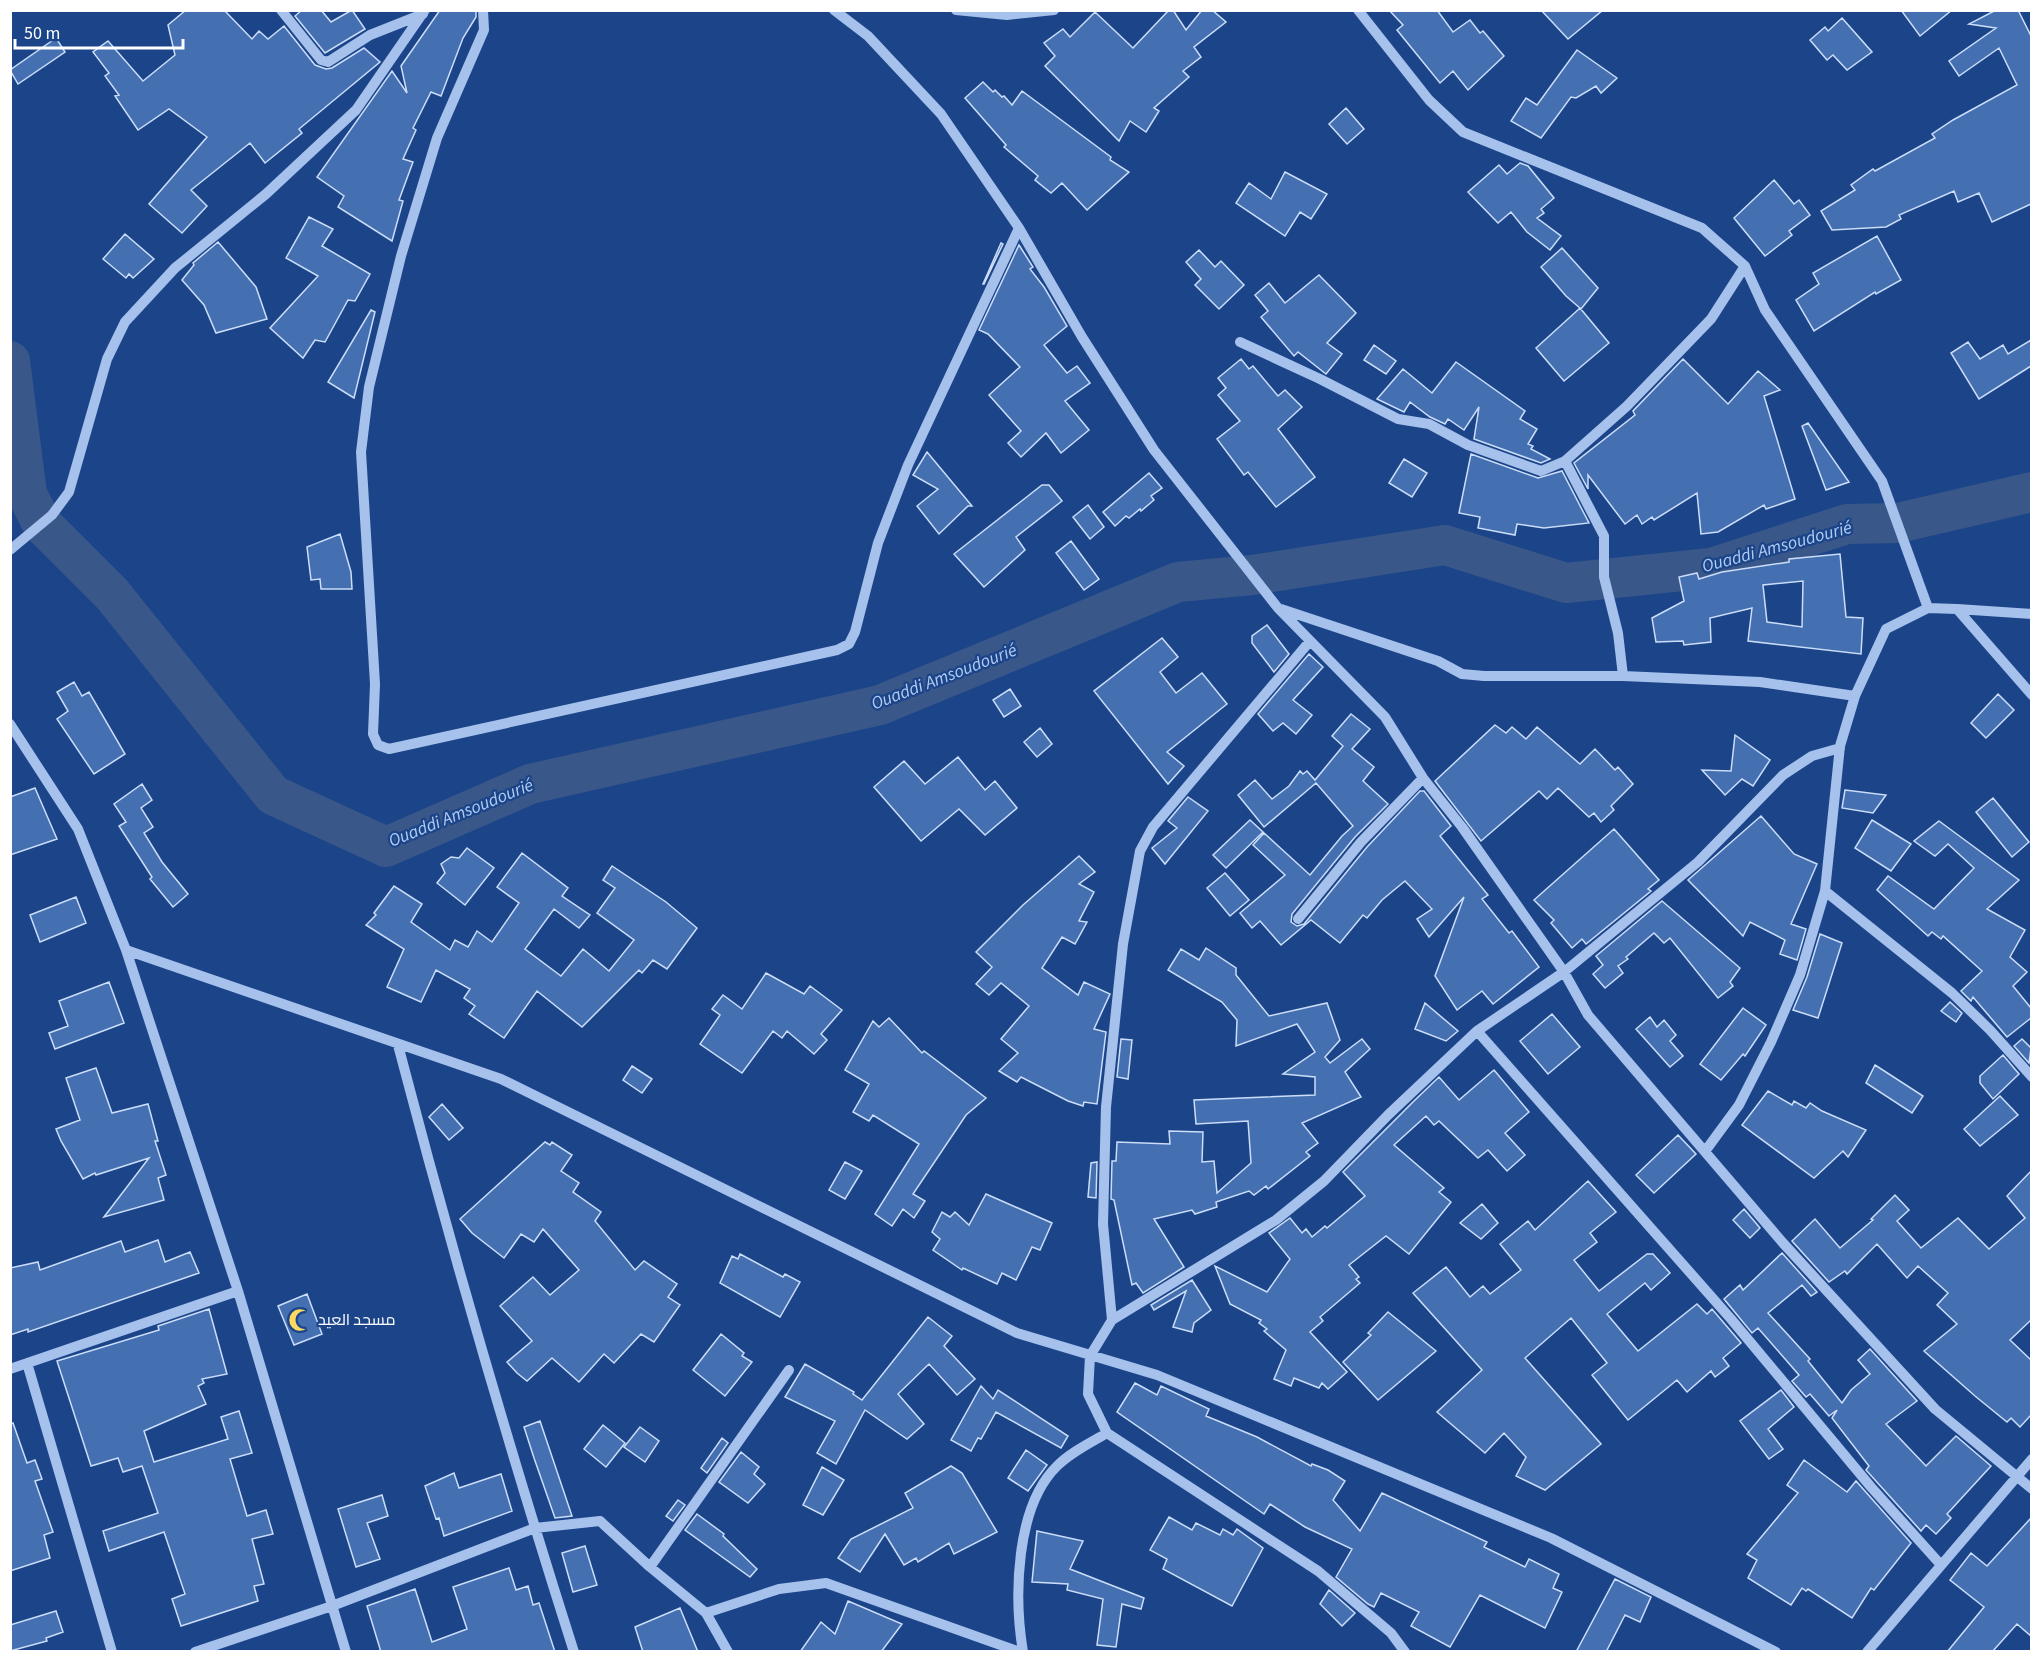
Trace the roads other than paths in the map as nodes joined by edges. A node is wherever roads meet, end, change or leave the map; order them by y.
1 (280, 10) edge
2 (483, 10) edge
3 (834, 10) edge
4 (956, 10) edge
5 (1054, 10) edge
6 (1358, 10) edge
7 (424, 12) edge
8 (1019, 228) junction
9 (1745, 266) junction
10 (1240, 342) dead end
11 (1565, 461) junction
12 (10, 550) edge
13 (1278, 608) junction
14 (1928, 608) junction
15 (1957, 609) junction
16 (2031, 614) edge
17 (1310, 641) junction
18 (1623, 676) junction
19 (2031, 695) edge
20 (1856, 696) junction
21 (10, 723) edge
22 (1840, 748) junction
23 (1423, 778) junction
24 (1825, 891) junction
25 (1298, 919) dead end
26 (126, 950) junction
27 (1564, 972) junction
28 (1477, 1031) junction
29 (398, 1044) junction
30 (2031, 1077) edge
31 (1706, 1150) junction
32 (238, 1291) junction
33 (1112, 1320) junction
34 (1090, 1356) junction
35 (27, 1363) junction
36 (10, 1369) edge
37 (789, 1370) dead end
38 (1107, 1432) junction
39 (2031, 1459) edge
40 (2018, 1477) junction
41 (2031, 1489) edge
42 (535, 1528) junction
43 (1941, 1565) junction
44 (650, 1568) junction
45 (332, 1606) junction
46 (706, 1613) junction
47 (112, 1652) edge
48 (195, 1652) edge
49 (346, 1652) edge
50 (574, 1652) edge
51 (728, 1652) edge
52 (1022, 1652) edge
53 (1405, 1652) edge
54 (1776, 1652) edge
55 (1867, 1652) edge

1 - 7 street
2 - 8 street
3 - 8 street
4 - 5 street
6 - 9 street
7 - 12 street
8 - 13 street
9 - 11 street
9 - 14 street
10 - 11 street
11 - 18 street
13 - 17 street
13 - 18 street
14 - 15 street
14 - 20 street
15 - 16 street
15 - 19 street
17 - 23 street
17 - 33 street
18 - 20 street
20 - 22 street
21 - 26 street
22 - 24 street
22 - 27 street
23 - 25 street
23 - 27 street
24 - 30 street
24 - 31 street
26 - 29 street
26 - 32 street
27 - 28 street
27 - 31 street
28 - 33 street
28 - 43 street
29 - 34 street
29 - 42 street
31 - 40 street
32 - 35 street
32 - 45 street
33 - 34 street
34 - 38 street
34 - 54 street
35 - 36 street
35 - 47 street
37 - 44 street
38 - 52 street
38 - 53 street
39 - 40 street
40 - 41 street
40 - 43 street
42 - 44 street
42 - 45 street
42 - 50 street
43 - 55 street
44 - 46 street
45 - 48 street
45 - 49 street
46 - 51 street
46 - 52 street

